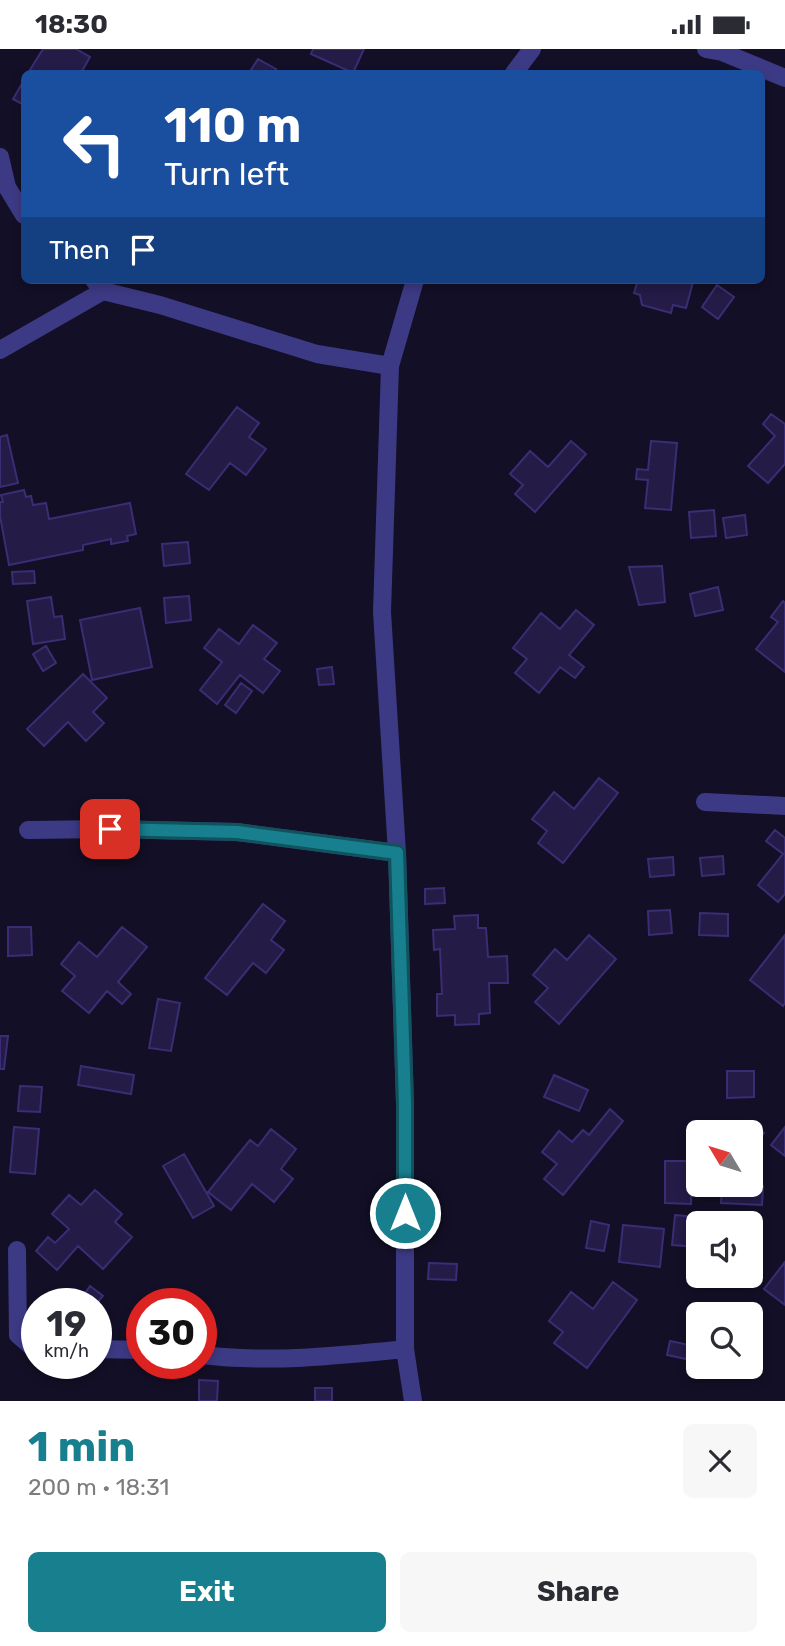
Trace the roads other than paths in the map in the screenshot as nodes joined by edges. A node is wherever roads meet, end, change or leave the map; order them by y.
1 (532, 49) edge
2 (717, 50) edge
3 (516, 70) edge
4 (785, 78) edge
5 (0, 157) edge
6 (21, 210) edge
7 (414, 284) edge
8 (98, 286) edge
9 (0, 350) edge
10 (390, 366) junction
11 (705, 802) dead end
12 (785, 806) edge
13 (28, 829) dead end
14 (397, 853) junction
15 (17, 1250) dead end
16 (21, 1338) edge
17 (405, 1349) junction
18 (217, 1357) edge
19 (413, 1401) edge

1 - 3 street
2 - 4 street
5 - 6 street
7 - 10 street
8 - 9 street
8 - 10 street
10 - 14 street
11 - 12 street
13 - 14 street
14 - 17 street
15 - 16 street
17 - 18 street
17 - 19 street

